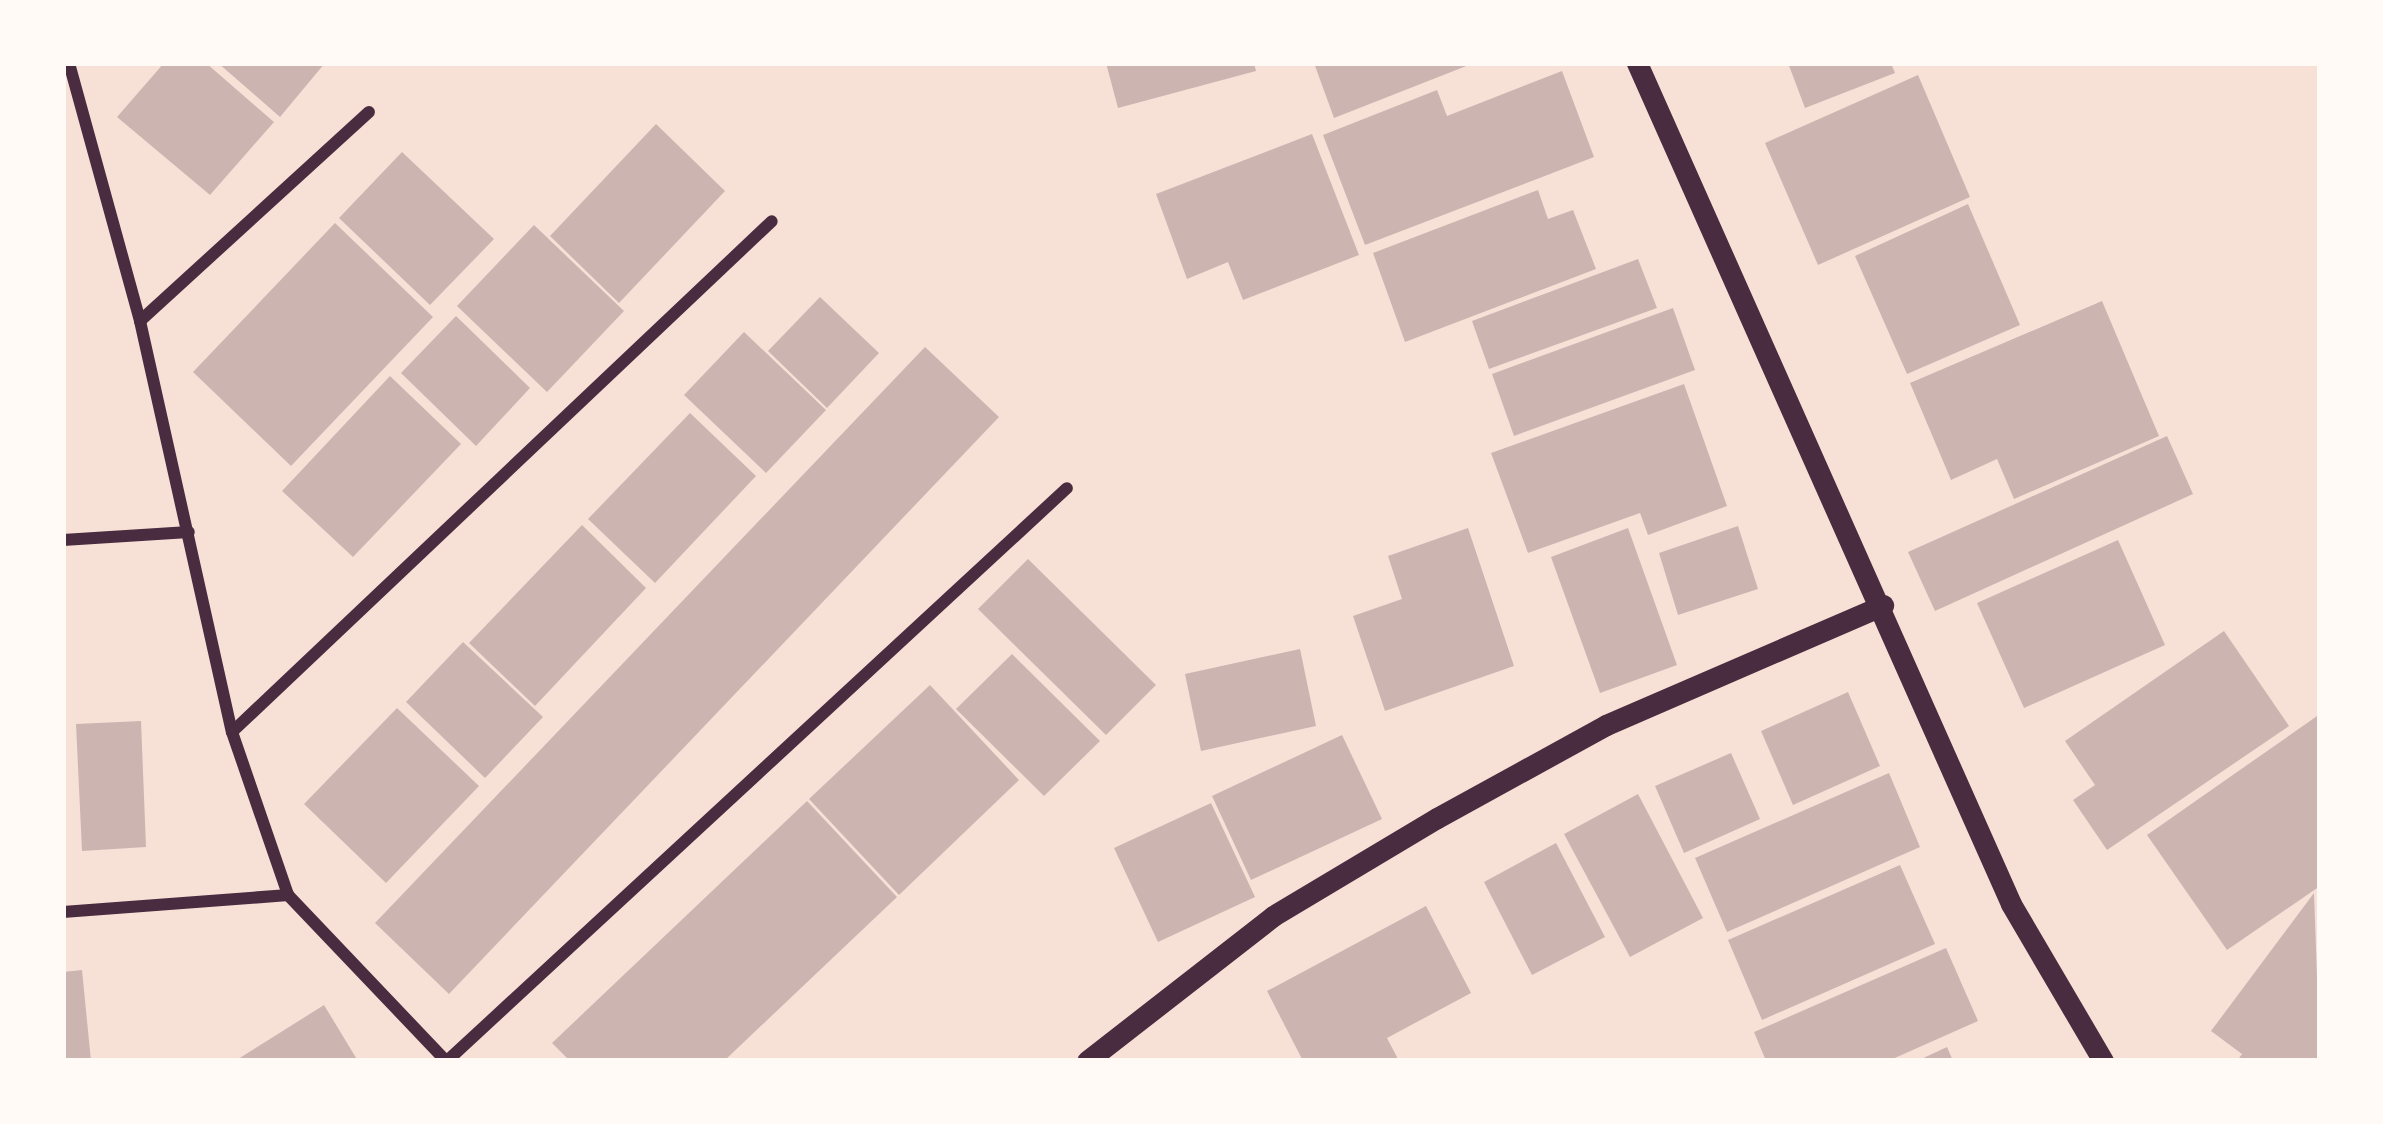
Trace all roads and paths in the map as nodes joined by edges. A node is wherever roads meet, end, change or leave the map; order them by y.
1 (69, 63) edge
2 (1637, 63) edge
3 (369, 112) dead end
4 (772, 221) dead end
5 (140, 321) junction
6 (1067, 488) dead end
7 (189, 532) junction
8 (63, 540) edge
9 (1882, 605) junction
10 (232, 732) junction
11 (288, 895) junction
12 (63, 912) edge
13 (447, 1061) edge
14 (1087, 1061) edge
15 (2102, 1061) edge

1 - 5 street
2 - 9 street
3 - 5 street
4 - 10 street
5 - 7 street
6 - 13 street
7 - 8 street
7 - 10 street
9 - 14 street
9 - 15 street
10 - 11 street
11 - 12 street
11 - 13 street

